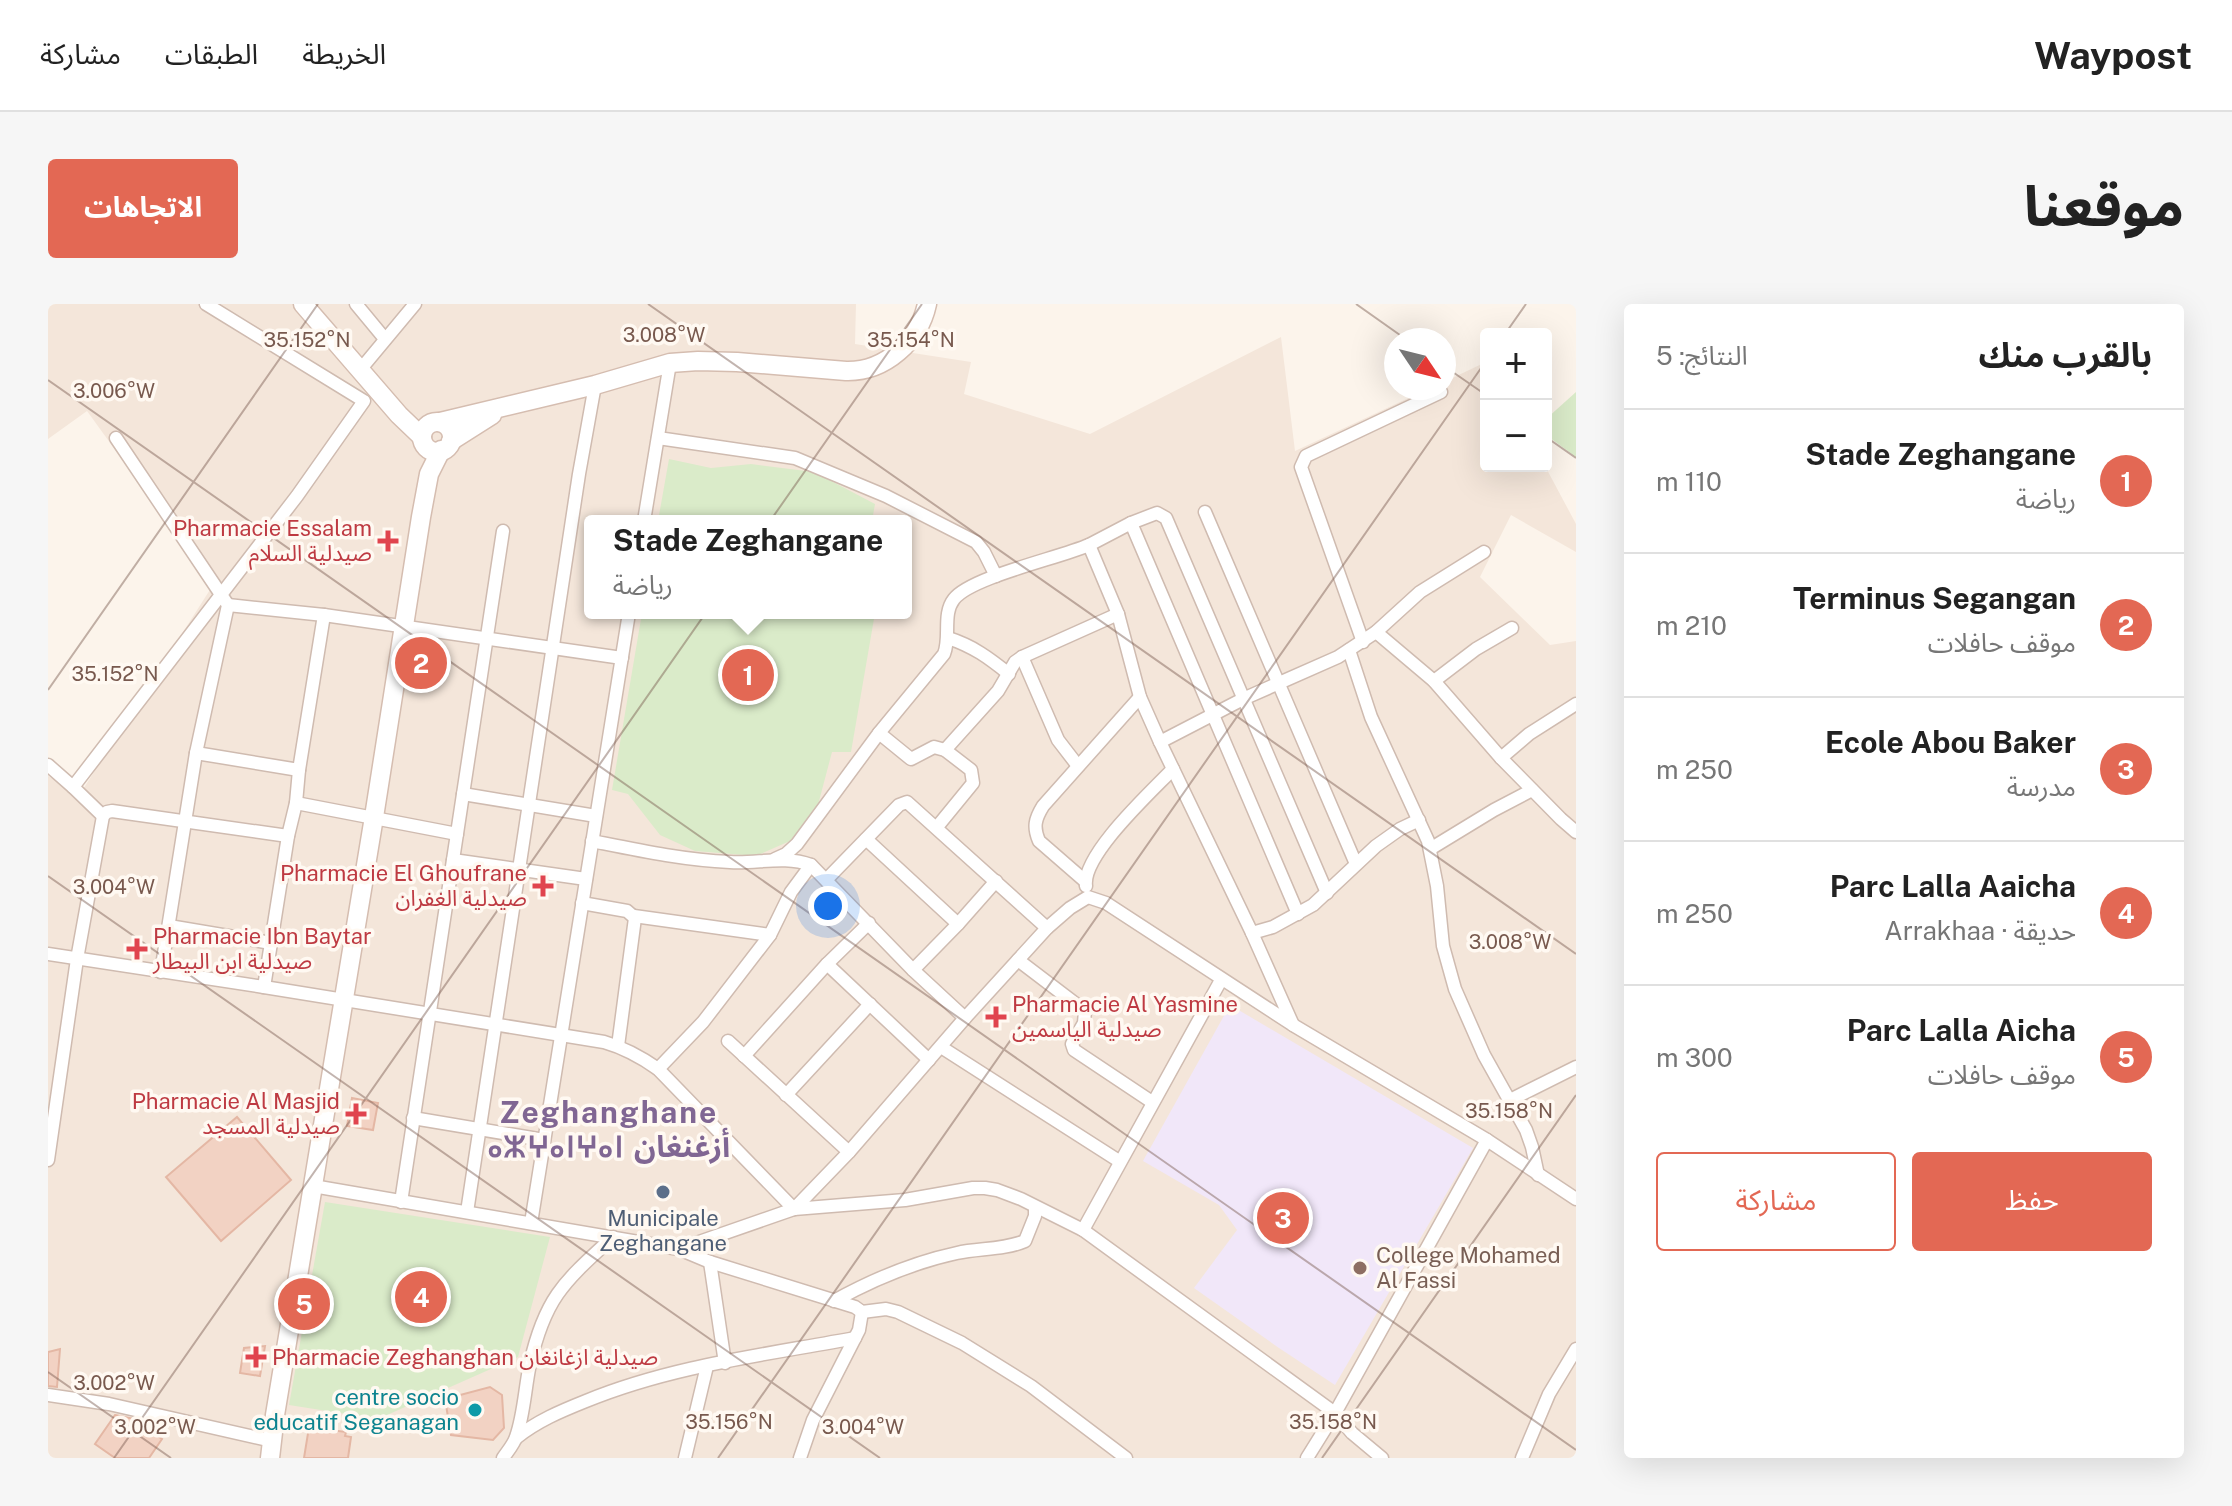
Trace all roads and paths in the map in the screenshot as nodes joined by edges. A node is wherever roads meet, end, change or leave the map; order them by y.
1 (206, 304) edge
2 (303, 304) edge
3 (356, 304) edge
4 (415, 304) edge
5 (927, 304) edge
6 (385, 339) junction
7 (670, 363) junction
8 (360, 370) junction
9 (595, 385) junction
10 (370, 394) junction
11 (1424, 400) edge
12 (436, 437) junction
13 (116, 438) dead end
14 (658, 438) junction
15 (1205, 512) dead end
16 (645, 515) edge
17 (1131, 523) junction
18 (503, 531) dead end
19 (1089, 545) junction
20 (1484, 552) dead end
21 (996, 576) junction
22 (224, 600) junction
23 (1118, 614) junction
24 (324, 615) junction
25 (628, 619) edge
26 (403, 626) junction
27 (1512, 628) dead end
28 (1376, 632) junction
29 (486, 638) junction
30 (948, 638) junction
31 (1363, 642) junction
32 (553, 648) junction
33 (1349, 650) junction
34 (1022, 657) junction
35 (622, 658) junction
36 (1009, 674) junction
37 (1434, 681) junction
38 (1277, 683) junction
39 (1140, 697) junction
40 (1243, 699) junction
41 (1576, 704) edge
42 (1213, 715) junction
43 (879, 733) junction
44 (1160, 742) junction
45 (945, 750) junction
46 (196, 753) junction
47 (1501, 758) junction
48 (48, 765) edge
49 (1078, 766) junction
50 (1173, 769) junction
51 (299, 770) junction
52 (73, 787) junction
53 (1532, 790) junction
54 (463, 794) junction
55 (296, 803) junction
56 (529, 805) junction
57 (103, 816) junction
58 (596, 816) junction
59 (374, 817) junction
60 (1419, 820) junction
61 (185, 821) junction
62 (937, 827) junction
63 (1576, 832) edge
64 (457, 834) junction
65 (288, 836) junction
66 (866, 839) junction
67 (592, 841) junction
68 (1430, 849) junction
69 (775, 859) junction
70 (453, 860) junction
71 (1356, 864) junction
72 (811, 865) junction
73 (519, 870) junction
74 (586, 879) junction
75 (827, 879) junction
76 (996, 881) junction
77 (1085, 881) junction
78 (1327, 893) junction
79 (1088, 897) junction
80 (582, 903) junction
81 (1298, 914) junction
82 (634, 916) junction
83 (869, 923) junction
84 (958, 924) junction
85 (169, 926) junction
86 (1047, 928) junction
87 (1252, 933) junction
88 (770, 935) junction
89 (271, 943) junction
90 (48, 954) edge
91 (77, 959) junction
92 (1018, 960) junction
93 (827, 964) junction
94 (913, 970) junction
95 (161, 972) junction
96 (1221, 980) junction
97 (264, 987) junction
98 (343, 1001) junction
99 (870, 1004) junction
100 (429, 1015) junction
101 (965, 1018) junction
102 (495, 1025) junction
103 (1293, 1025) junction
104 (561, 1036) junction
105 (728, 1041) dead end
106 (618, 1046) junction
107 (941, 1047) junction
108 (744, 1056) junction
109 (929, 1060) junction
110 (1576, 1067) edge
111 (658, 1069) junction
112 (786, 1095) junction
113 (1510, 1100) junction
114 (1152, 1102) junction
115 (413, 1118) junction
116 (480, 1130) junction
117 (50, 1133) edge
118 (544, 1140) junction
119 (1487, 1140) junction
120 (849, 1152) junction
121 (48, 1160) edge
122 (1119, 1161) junction
123 (1538, 1175) junction
124 (313, 1186) junction
125 (1576, 1199) edge
126 (401, 1202) junction
127 (1035, 1207) junction
128 (794, 1209) junction
129 (467, 1212) junction
130 (531, 1223) junction
131 (1083, 1230) junction
132 (613, 1237) junction
133 (679, 1249) junction
134 (710, 1262) junction
135 (834, 1301) junction
136 (862, 1312) junction
137 (855, 1338) junction
138 (1576, 1349) edge
139 (725, 1363) junction
140 (707, 1366) junction
141 (48, 1395) edge
142 (1335, 1413) junction
143 (516, 1438) junction
144 (271, 1449) edge
145 (503, 1458) edge
146 (685, 1458) edge
147 (800, 1458) edge
148 (1126, 1458) edge
149 (1307, 1458) edge
150 (1382, 1458) edge
151 (1522, 1458) edge

1 - 10 street
2 - 8 main road
3 - 6 street
4 - 6 street
5 - 7 main road
6 - 8 street
7 - 9 main road
7 - 14 street
8 - 10 main road
9 - 12 main road
9 - 32 street
10 - 12 main road
10 - 22 street
11 - 31 street
12 - 26 main road
13 - 22 street
14 - 16 street
14 - 21 street
15 - 38 street
17 - 19 street
17 - 40 street
17 - 42 street
18 - 29 street
19 - 21 street
19 - 23 street
20 - 28 street
21 - 30 street
22 - 24 street
22 - 46 street
22 - 52 street
23 - 34 street
23 - 39 street
24 - 26 street
24 - 51 street
25 - 35 street
26 - 29 street
26 - 59 main road
27 - 37 street
28 - 31 street
28 - 37 street
29 - 32 street
29 - 54 street
30 - 36 street
30 - 43 street
31 - 33 street
32 - 35 street
32 - 56 street
33 - 38 street
33 - 60 street
34 - 36 street
34 - 49 street
35 - 58 street
36 - 45 street
37 - 47 street
38 - 40 street
38 - 71 street
39 - 44 street
39 - 49 street
40 - 42 street
40 - 78 street
41 - 47 street
42 - 44 street
42 - 81 street
43 - 45 street
43 - 69 street
44 - 50 street
45 - 62 street
46 - 51 street
46 - 61 street
47 - 53 street
48 - 52 street
49 - 77 street
50 - 77 street
50 - 87 street
51 - 55 street
52 - 57 street
53 - 63 street
53 - 68 street
54 - 56 street
54 - 64 street
55 - 59 street
55 - 65 street
56 - 58 street
56 - 73 street
57 - 61 street
57 - 91 street
58 - 67 street
59 - 64 street
59 - 98 main road
60 - 68 street
60 - 71 street
61 - 65 street
61 - 85 street
62 - 66 street
62 - 76 street
64 - 70 street
65 - 89 street
66 - 75 street
66 - 84 street
67 - 69 street
67 - 74 street
68 - 113 street
69 - 72 street
70 - 73 street
70 - 100 street
71 - 78 street
72 - 75 street
72 - 88 street
73 - 74 street
73 - 102 street
74 - 80 street
75 - 83 street
76 - 84 street
76 - 86 street
77 - 79 street
78 - 81 street
79 - 86 street
79 - 96 street
80 - 82 street
80 - 104 street
81 - 87 street
82 - 88 street
82 - 106 street
83 - 93 street
83 - 94 street
84 - 94 street
85 - 89 street
85 - 95 street
86 - 92 street
87 - 103 street
88 - 111 street
89 - 97 street
90 - 91 street
91 - 95 street
91 - 117 street
92 - 101 street
92 - 114 street
93 - 99 street
93 - 108 street
94 - 101 street
95 - 97 street
96 - 103 street
96 - 114 street
97 - 98 street
98 - 100 street
98 - 124 main road
99 - 109 street
99 - 112 street
100 - 102 street
100 - 115 street
101 - 107 street
102 - 104 street
102 - 116 street
103 - 119 street
104 - 106 street
104 - 118 street
105 - 108 street
106 - 111 street
107 - 109 street
107 - 122 street
108 - 112 street
109 - 120 street
110 - 113 street
111 - 128 street
112 - 120 street
113 - 123 street
114 - 122 street
115 - 116 street
115 - 126 street
116 - 118 street
116 - 129 street
117 - 121 street
118 - 130 street
119 - 123 street
119 - 142 street
120 - 128 street
122 - 131 street
123 - 125 street
124 - 126 street
124 - 144 main road
126 - 129 street
127 - 128 street
127 - 131 street
127 - 135 street
128 - 133 street
129 - 130 street
130 - 132 street
131 - 142 street
132 - 133 street
132 - 143 street
133 - 134 street
134 - 135 street
134 - 139 street
135 - 136 street
136 - 137 street
136 - 148 street
137 - 139 street
137 - 147 street
138 - 151 street
139 - 140 street
140 - 143 street
140 - 146 street
141 - 144 street
142 - 149 street
142 - 150 street
143 - 145 street

